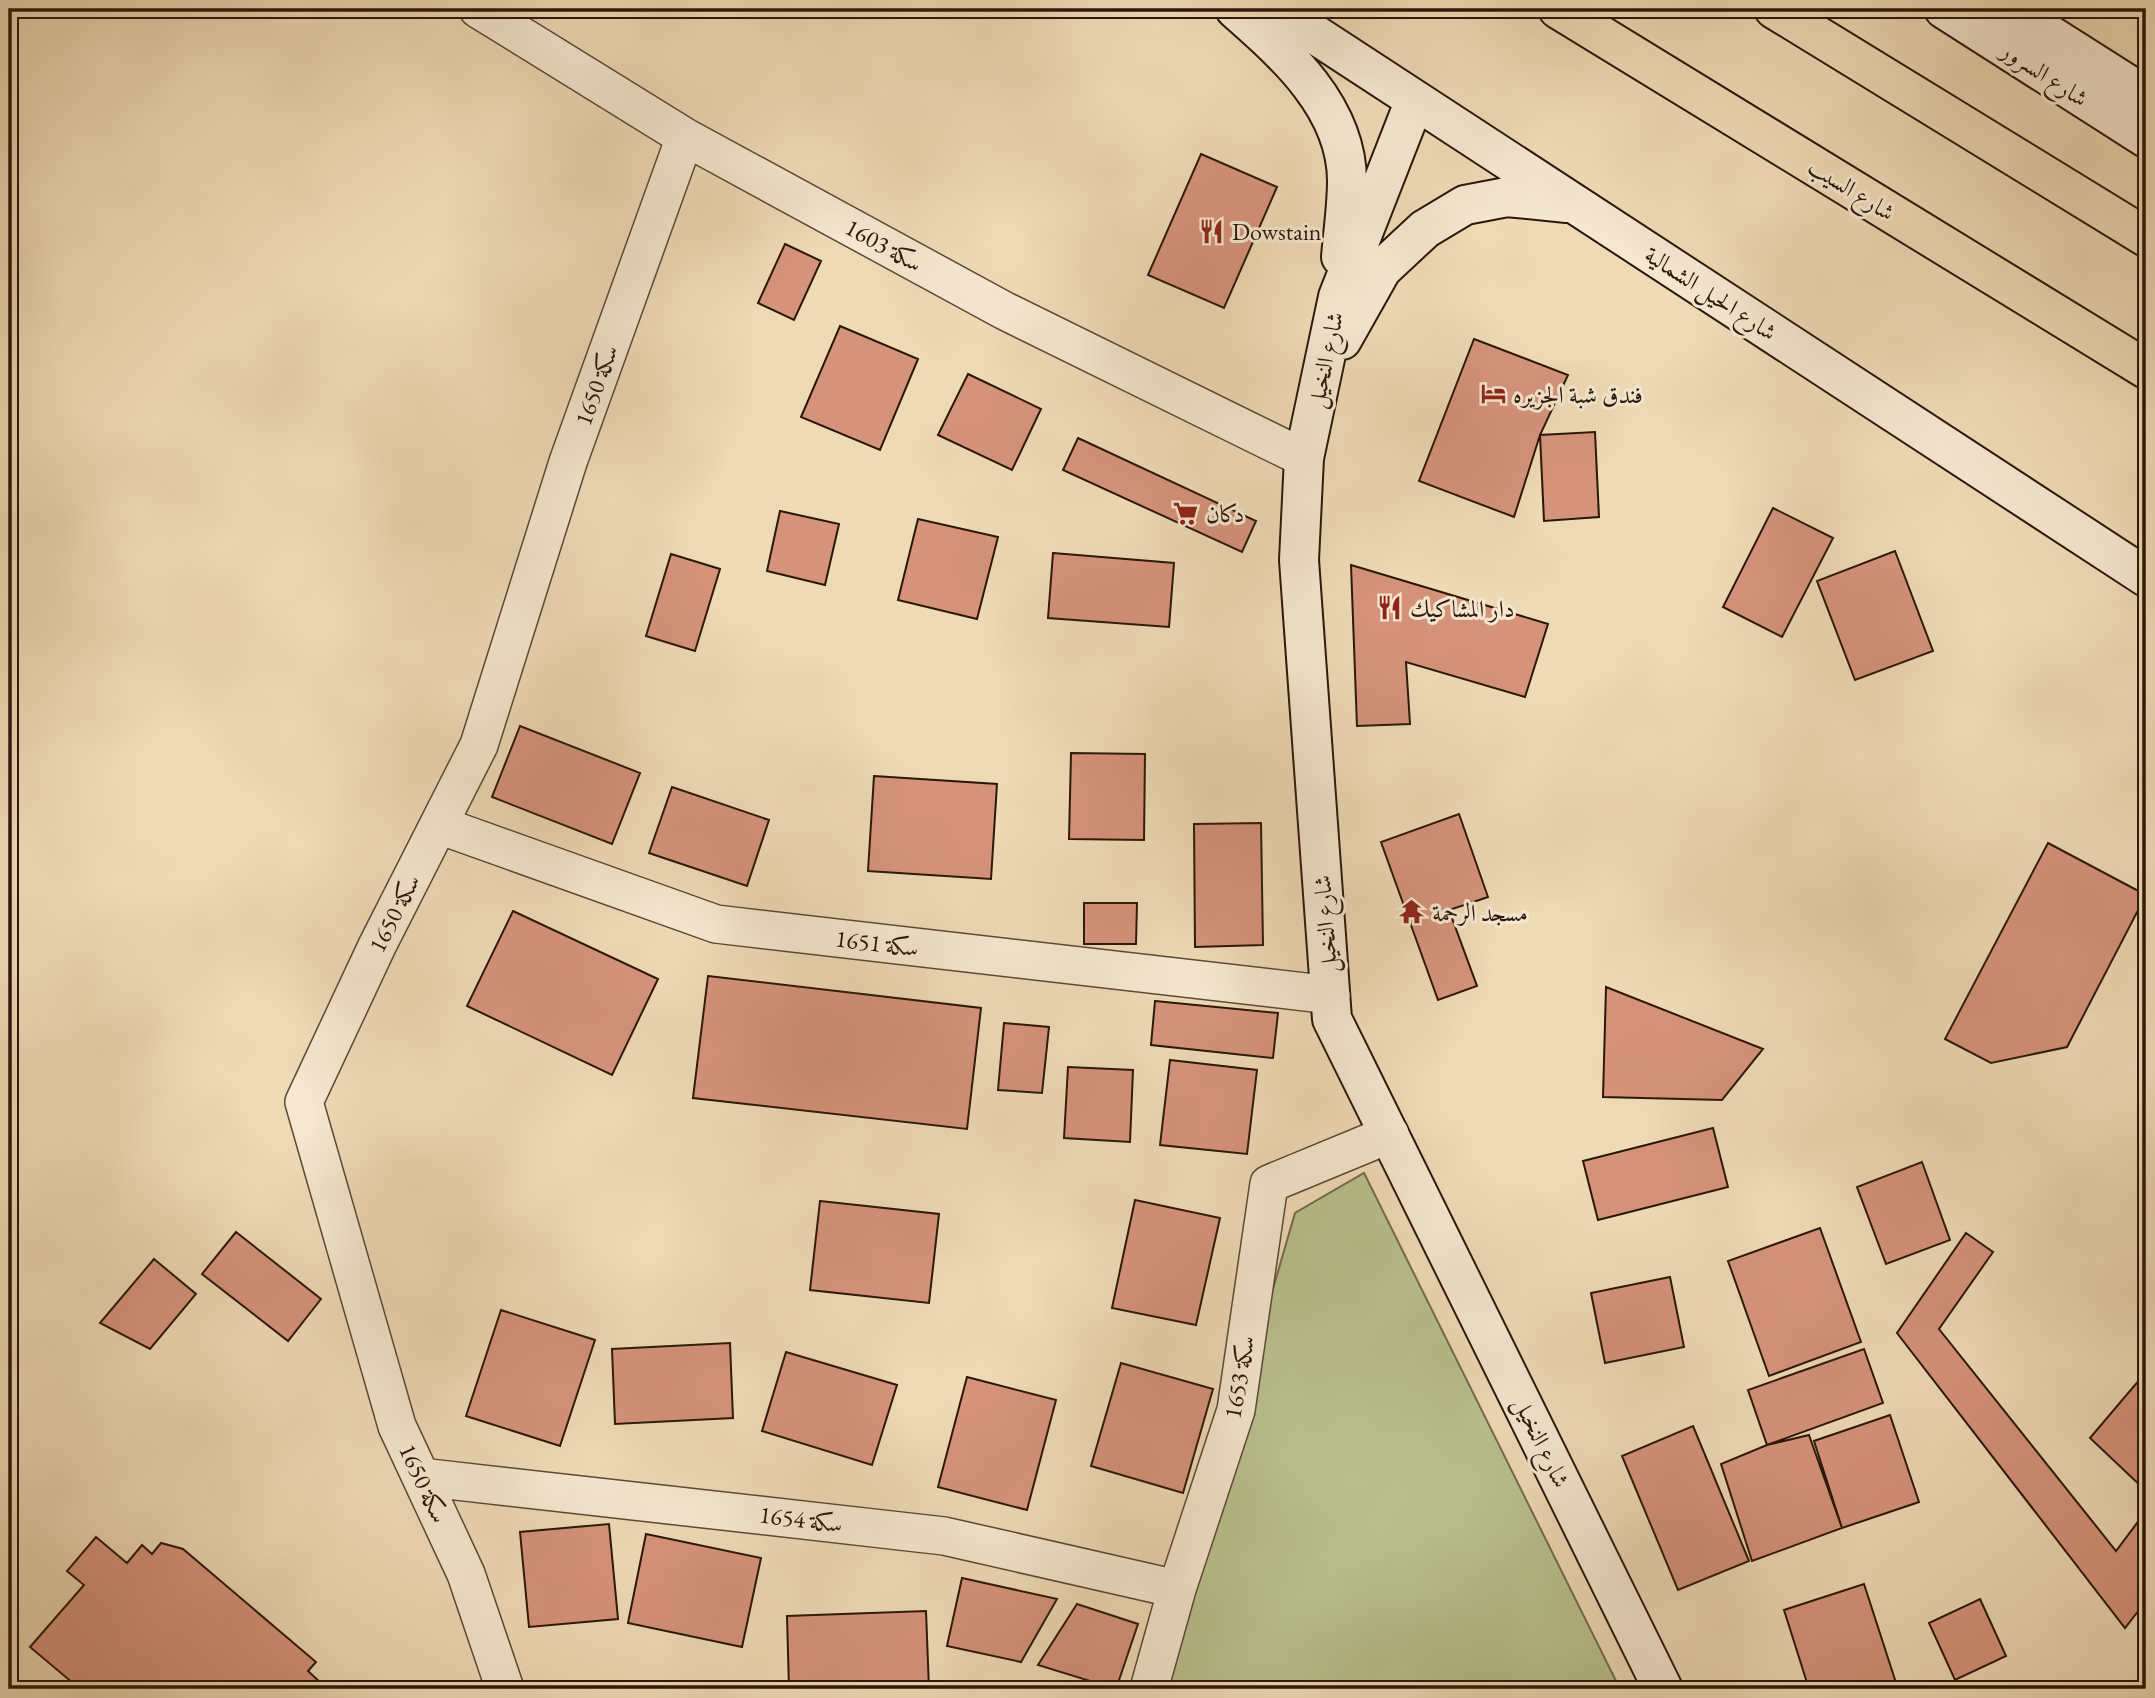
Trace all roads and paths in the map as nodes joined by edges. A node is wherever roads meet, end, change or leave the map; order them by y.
1 (478, 9) edge
2 (1235, 9) edge
3 (1276, 9) edge
4 (1558, 9) edge
5 (1774, 9) edge
6 (1944, 9) edge
7 (2008, 9) edge
8 (2143, 92) edge
9 (1416, 100) junction
10 (685, 137) junction
11 (2146, 138) edge
12 (1575, 204) junction
13 (2146, 237) edge
14 (1338, 297) junction
15 (2146, 369) edge
16 (1320, 378) junction
17 (1304, 458) junction
18 (2146, 577) edge
19 (439, 825) junction
20 (1331, 995) junction
21 (1390, 1134) junction
22 (421, 1477) junction
23 (1177, 1589) junction
24 (505, 1689) edge
25 (1149, 1689) edge
26 (1663, 1689) edge

1 - 10 street, سكة 1603
2 - 14 street
3 - 9 street, شارع الحيل الشمالية
4 - 15 highway, شارع السيب
5 - 13 highway
6 - 11 street, شارع السرور
7 - 8 street, شارع السرور
9 - 12 street, شارع الحيل الشمالية
9 - 14 street, شارع النخيل
10 - 17 street, سكة 1603
10 - 19 street, سكة 1650
12 - 16 street
12 - 18 street, شارع الحيل الشمالية
14 - 16 street, شارع النخيل
16 - 17 street, شارع النخيل
17 - 20 street, شارع النخيل
19 - 20 street, سكة 1651
19 - 22 street, سكة 1650
20 - 21 street, شارع النخيل
21 - 23 street, سكة 1653
21 - 26 street, شارع النخيل
22 - 23 street, سكة 1654
22 - 24 street, سكة 1650
23 - 25 street, سكة 1653

